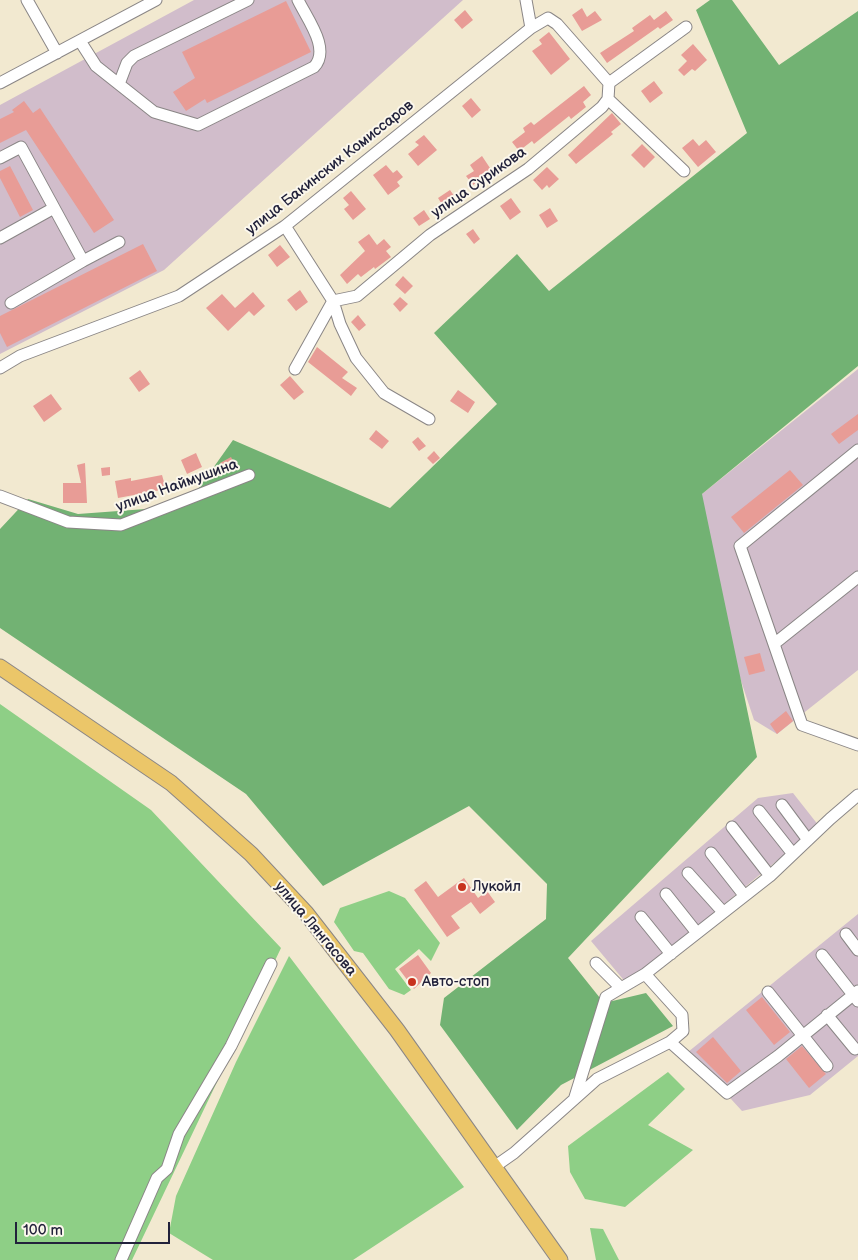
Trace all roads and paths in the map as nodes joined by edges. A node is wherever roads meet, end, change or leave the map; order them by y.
1 (27, 0) edge
2 (156, 0) edge
3 (248, 0) edge
4 (298, 0) edge
5 (526, 0) edge
6 (686, 27) dead end
7 (531, 28) junction
8 (80, 41) junction
9 (56, 53) junction
10 (0, 83) edge
11 (609, 83) junction
12 (119, 84) junction
13 (608, 99) junction
14 (0, 158) edge
15 (684, 171) dead end
16 (54, 208) junction
17 (285, 226) junction
18 (0, 238) edge
19 (118, 242) dead end
20 (83, 262) junction
21 (333, 301) junction
22 (11, 303) dead end
23 (0, 368) edge
24 (296, 369) dead end
25 (428, 419) dead end
26 (858, 450) edge
27 (249, 475) dead end
28 (0, 496) edge
29 (858, 577) edge
30 (774, 644) junction
31 (0, 667) edge
32 (858, 745) edge
33 (858, 795) edge
34 (782, 805) dead end
35 (759, 811) dead end
36 (732, 828) dead end
37 (808, 840) junction
38 (711, 853) dead end
39 (793, 854) junction
40 (688, 873) dead end
41 (770, 876) junction
42 (666, 894) dead end
43 (744, 896) junction
44 (723, 912) junction
45 (641, 917) dead end
46 (698, 933) junction
47 (846, 934) dead end
48 (858, 950) edge
49 (671, 954) junction
50 (822, 955) dead end
51 (596, 963) dead end
52 (271, 964) dead end
53 (645, 974) junction
54 (621, 988) junction
55 (768, 992) dead end
56 (856, 996) edge
57 (827, 1015) junction
58 (803, 1035) junction
59 (670, 1042) junction
60 (855, 1049) dead end
61 (827, 1066) dead end
62 (574, 1099) junction
63 (494, 1167) junction
64 (121, 1260) edge
65 (560, 1260) edge

1 - 9 street
2 - 8 street
3 - 12 street
4 - 12 street
5 - 7 street
6 - 11 street
7 - 11 street
7 - 17 street, улица Бакинских Комиссаров
8 - 9 street
8 - 12 street
9 - 10 street
11 - 13 street
13 - 15 street
13 - 21 street, улица Сурикова
14 - 16 street
16 - 18 street
16 - 20 street
17 - 21 street
17 - 23 street, улица Бакинских Комиссаров
19 - 20 street
20 - 22 street
21 - 24 street
21 - 25 street
26 - 30 street
27 - 28 street, улица Наймушина
29 - 30 street
30 - 32 street
31 - 63 main road, улица Лянгасова
33 - 37 street
34 - 37 street
35 - 39 street
36 - 41 street
37 - 39 street
38 - 43 street
39 - 41 street
40 - 44 street
41 - 43 street
42 - 46 street
43 - 44 street
44 - 46 street
45 - 49 street
46 - 49 street
47 - 48 street
49 - 53 street
50 - 56 street
51 - 54 street
52 - 64 street
53 - 54 street
53 - 59 street
54 - 62 street
55 - 58 street
56 - 57 street
57 - 58 street
57 - 60 street
58 - 59 street
58 - 61 street
59 - 62 street
62 - 63 street
63 - 65 main road, улица Лянгасова

